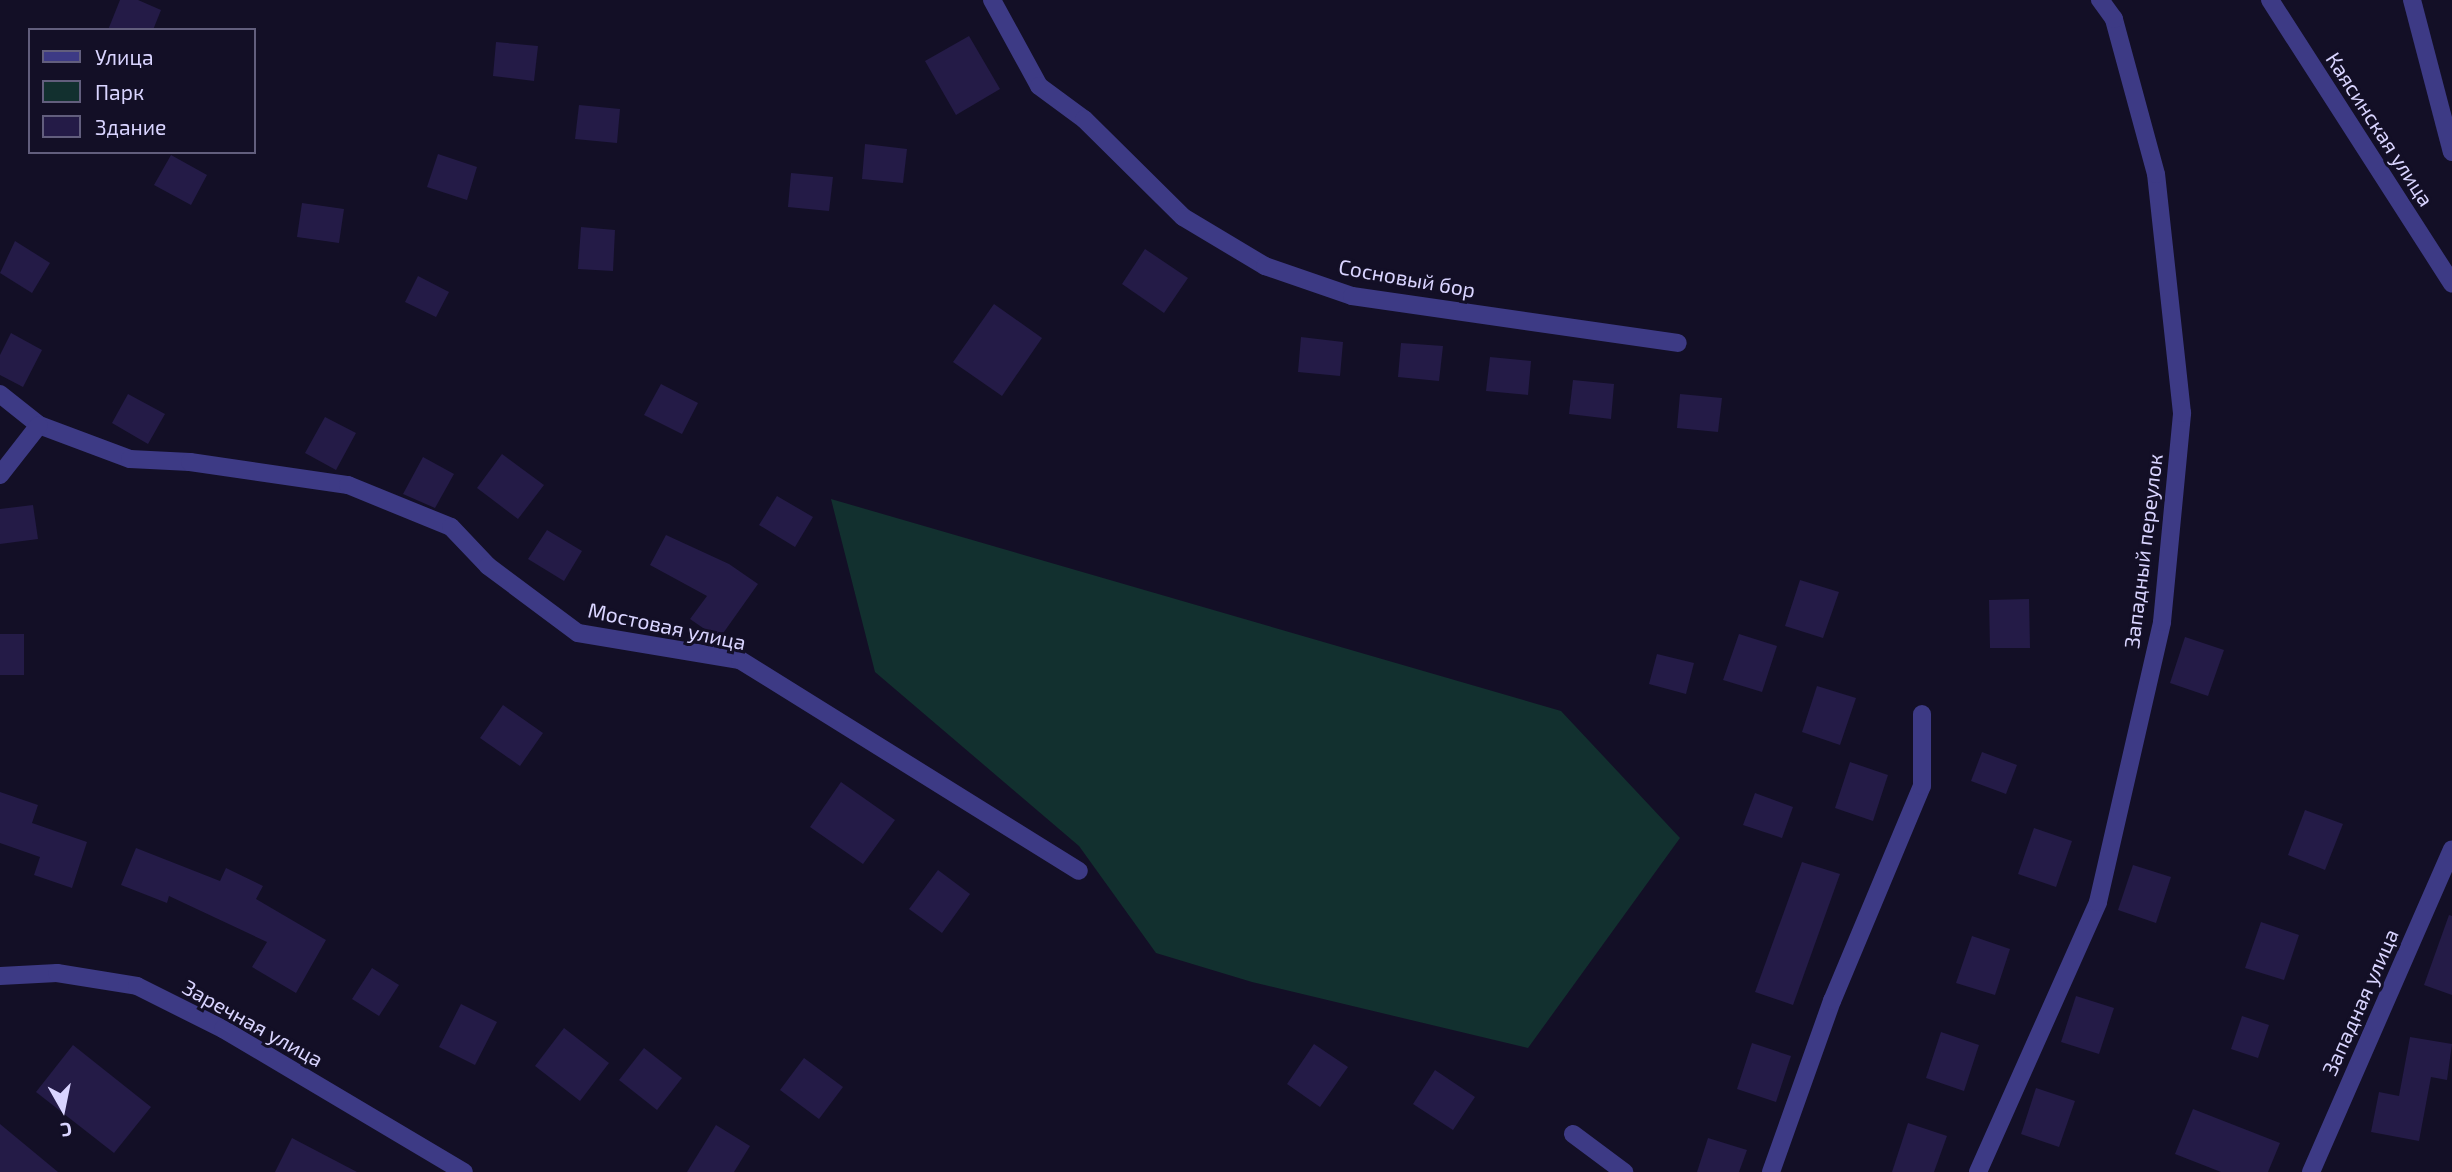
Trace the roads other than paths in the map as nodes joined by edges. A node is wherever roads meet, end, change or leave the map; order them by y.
1 (992, 0) edge
2 (2100, 0) edge
3 (2270, 0) edge
4 (2412, 0) edge
5 (2452, 152) edge
6 (2452, 284) edge
7 (1678, 343) dead end
8 (0, 394) edge
9 (39, 425) junction
10 (0, 475) edge
11 (1922, 713) dead end
12 (2452, 850) edge
13 (1079, 871) dead end
14 (0, 976) edge
15 (1573, 1134) dead end
16 (464, 1172) edge
17 (1624, 1172) edge
18 (1772, 1172) edge
19 (1978, 1172) edge
20 (2311, 1172) edge

1 - 7 street, Сосновый бор
2 - 19 street, Западный переулок
3 - 6 street, Каясинская улица
4 - 5 street
8 - 9 street, Мостовая улица
9 - 10 street
9 - 13 street, Мостовая улица
11 - 18 street
12 - 20 street, Западная улица
14 - 16 street, Заречная улица
15 - 17 street

